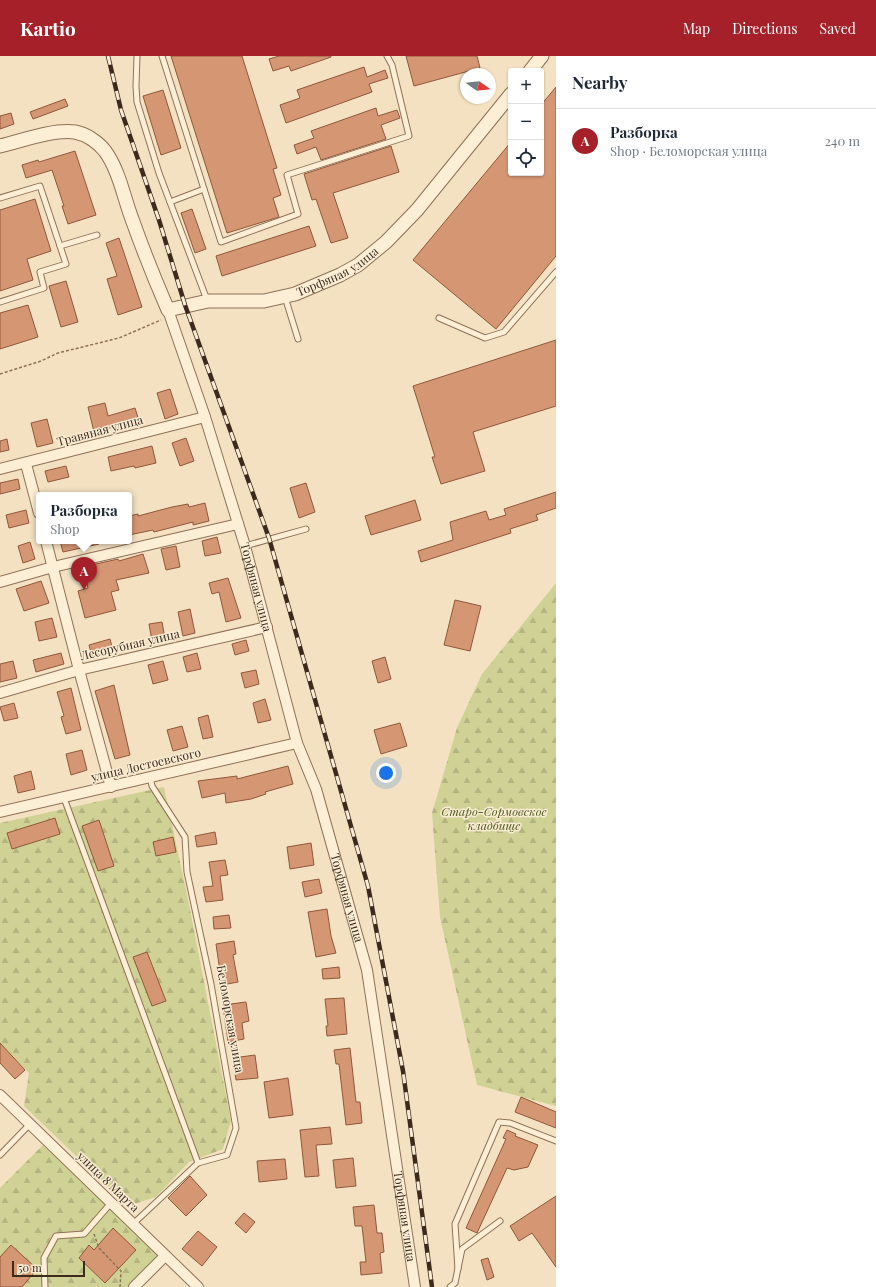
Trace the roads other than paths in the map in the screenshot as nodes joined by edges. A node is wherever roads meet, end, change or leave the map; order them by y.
1 (138, 56) edge
2 (162, 56) edge
3 (388, 56) edge
4 (542, 56) edge
5 (532, 68) edge
6 (508, 98) edge
7 (0, 146) edge
8 (204, 189) junction
9 (0, 198) edge
10 (170, 202) junction
11 (97, 235) dead end
12 (60, 246) junction
13 (556, 272) edge
14 (284, 296) junction
15 (208, 301) junction
16 (0, 302) edge
17 (169, 314) junction
18 (439, 318) dead end
19 (298, 339) dead end
20 (205, 416) junction
21 (26, 464) junction
22 (0, 469) edge
23 (36, 502) edge
24 (238, 524) junction
25 (306, 529) dead end
26 (47, 544) edge
27 (246, 546) junction
28 (53, 567) junction
29 (0, 582) edge
30 (267, 627) junction
31 (78, 670) junction
32 (0, 693) edge
33 (297, 743) junction
34 (150, 777) junction
35 (111, 787) junction
36 (64, 798) junction
37 (0, 812) edge
38 (0, 1095) edge
39 (30, 1124) junction
40 (556, 1141) edge
41 (0, 1155) edge
42 (198, 1163) junction
43 (111, 1203) junction
44 (500, 1221) dead end
45 (133, 1224) junction
46 (165, 1256) junction
47 (458, 1269) junction
48 (457, 1285) edge
49 (45, 1287) edge
50 (134, 1287) edge
51 (198, 1287) edge
52 (415, 1287) edge
53 (450, 1287) edge

1 - 10 lane
2 - 8 lane
3 - 8 lane
4 - 5 street
6 - 14 street, Торфяная улица
7 - 17 street
8 - 10 lane
9 - 12 lane
10 - 15 lane
11 - 12 lane
12 - 16 lane
13 - 18 lane
14 - 15 street, Торфяная улица
14 - 19 lane
15 - 17 street, Торфяная улица
17 - 20 street, Торфяная улица
20 - 21 street, Травяная улица
20 - 24 street, Торфяная улица
21 - 22 street, Травяная улица
21 - 23 street
24 - 27 street, Торфяная улица
24 - 28 street
25 - 27 lane
26 - 28 street
27 - 30 street, Торфяная улица
28 - 29 street
28 - 31 street
30 - 31 street, Лесорубная улица
30 - 33 street, Торфяная улица
31 - 32 street, Лесорубная улица
31 - 35 street
33 - 34 street, улица Достоевского
33 - 52 street, Торфяная улица
34 - 35 street, улица Достоевского
34 - 42 lane, Беломорская улица
35 - 36 street, улица Достоевского
36 - 37 street, улица Достоевского
36 - 42 lane
38 - 39 street, улица 8 Марта
39 - 41 lane
39 - 43 street, улица 8 Марта
40 - 47 lane
42 - 45 lane, Беломорская улица
43 - 45 street, улица 8 Марта
43 - 49 lane
44 - 47 lane
45 - 46 street, улица 8 Марта
46 - 50 street
46 - 51 street, улица 8 Марта
47 - 48 lane
48 - 53 lane

